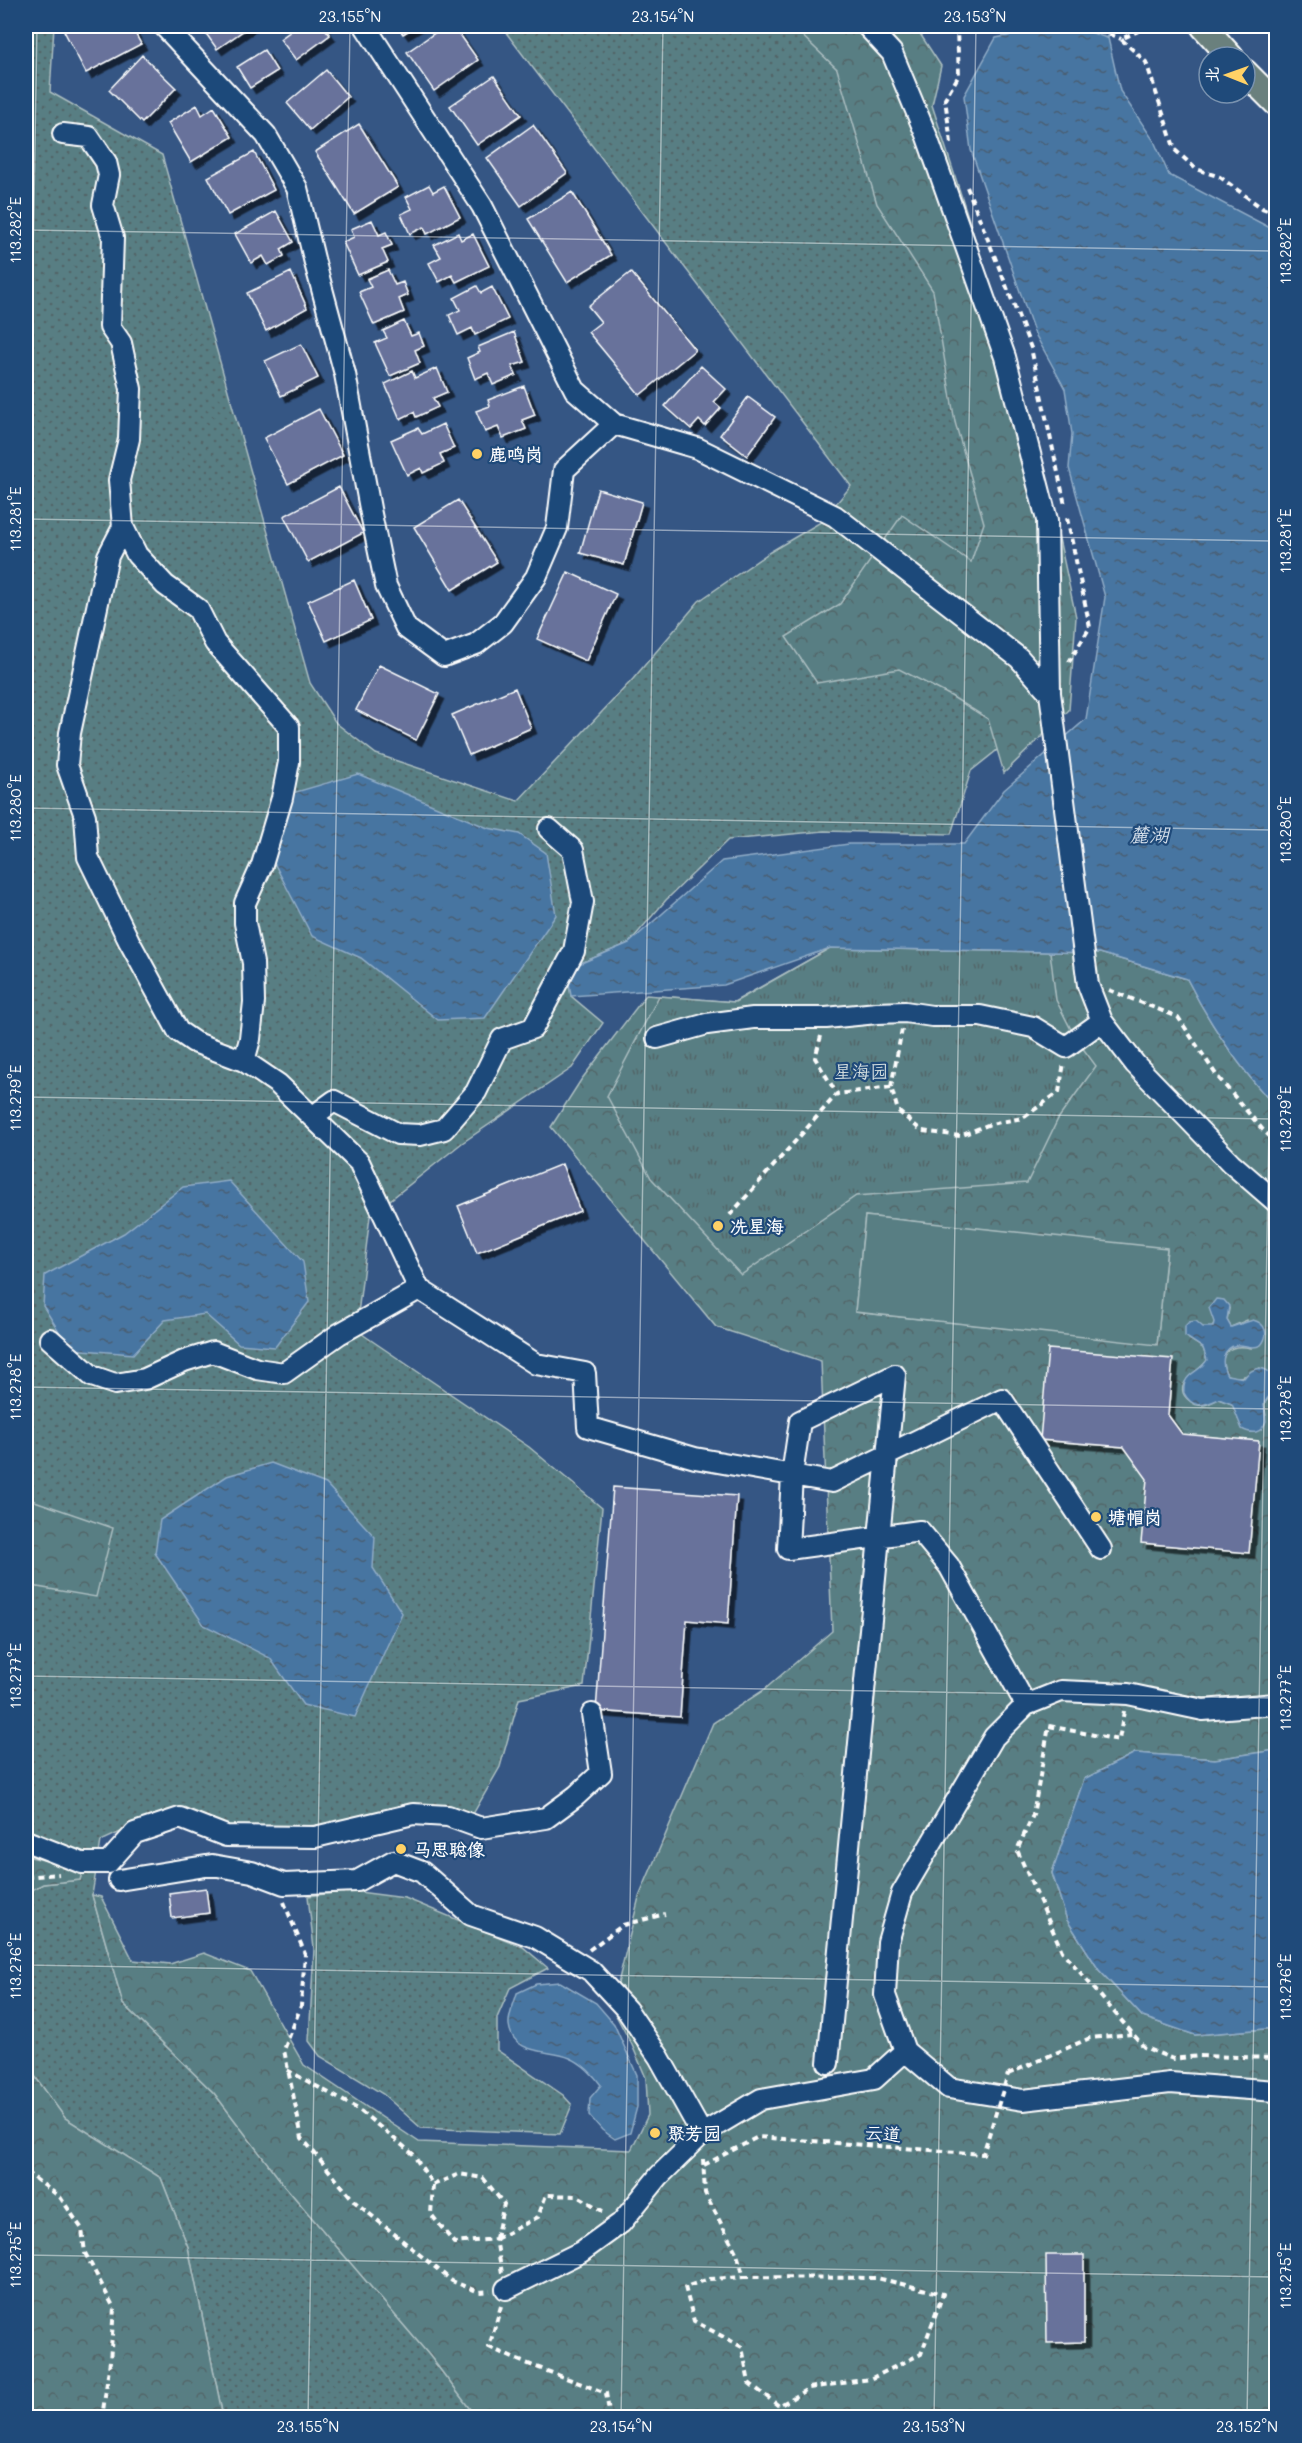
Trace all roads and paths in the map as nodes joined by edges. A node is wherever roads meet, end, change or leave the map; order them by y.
1 (164, 26) edge
2 (365, 26) edge
3 (867, 26) edge
4 (952, 26) edge
5 (1090, 26) edge
6 (1149, 26) edge
7 (1203, 26) edge
8 (957, 31) dead end
9 (1121, 39) junction
10 (1220, 45) edge
11 (1257, 84) edge
12 (1276, 103) edge
13 (63, 134) dead end
14 (1276, 213) edge
15 (614, 424) junction
16 (123, 527) junction
17 (1050, 693) junction
18 (549, 829) dead end
19 (1088, 985) junction
20 (905, 1012) junction
21 (826, 1018) junction
22 (1102, 1021) junction
23 (657, 1038) dead end
24 (1066, 1047) junction
25 (244, 1061) junction
26 (891, 1087) junction
27 (837, 1094) junction
28 (312, 1117) junction
29 (1276, 1142) edge
30 (1276, 1202) edge
31 (730, 1215) dead end
32 (419, 1289) junction
33 (50, 1339) dead end
34 (887, 1455) junction
35 (792, 1474) junction
36 (879, 1537) junction
37 (1101, 1549) dead end
38 (1128, 1694) junction
39 (1276, 1704) edge
40 (1026, 1706) junction
41 (592, 1714) dead end
42 (26, 1841) edge
43 (62, 1874) dead end
44 (26, 1876) edge
45 (119, 1880) dead end
46 (285, 1884) junction
47 (665, 1914) dead end
48 (569, 1958) junction
49 (1133, 2034) junction
50 (905, 2051) junction
51 (1276, 2058) edge
52 (828, 2063) dead end
53 (287, 2070) junction
54 (1276, 2091) edge
55 (702, 2134) junction
56 (704, 2165) junction
57 (26, 2172) edge
58 (433, 2185) junction
59 (621, 2223) junction
60 (496, 2239) junction
61 (744, 2277) junction
62 (506, 2289) junction
63 (102, 2418) edge
64 (610, 2418) edge

1 - 15 street
2 - 15 street
3 - 17 street
4 - 8 path
5 - 9 path
6 - 9 path
7 - 10 main road
9 - 14 path
11 - 12 main road
13 - 16 street
15 - 17 street
16 - 25 street
16 - 25 street
17 - 19 street
18 - 28 street
19 - 22 street
19 - 29 path
20 - 21 street
20 - 24 street
20 - 26 path
21 - 23 street
21 - 27 path
22 - 24 street
22 - 30 street
24 - 26 path
25 - 28 street
26 - 27 path
27 - 31 path
28 - 32 street
32 - 33 street
32 - 35 street
34 - 35 street
34 - 35 street
34 - 36 street
34 - 37 street
35 - 36 street
36 - 40 street
36 - 52 street
38 - 39 street
38 - 40 street
38 - 49 path
40 - 50 street
41 - 42 street
43 - 44 path
45 - 46 street
46 - 48 street
46 - 53 path
47 - 48 path
48 - 55 street
49 - 51 path
49 - 56 path, 云道, bridge
50 - 54 street
50 - 55 street
53 - 58 path
53 - 62 path
55 - 56 path
55 - 59 street
56 - 61 path
57 - 63 path
58 - 60 path
58 - 60 path
59 - 60 path
59 - 62 street
60 - 62 path
61 - 61 path
62 - 64 path

